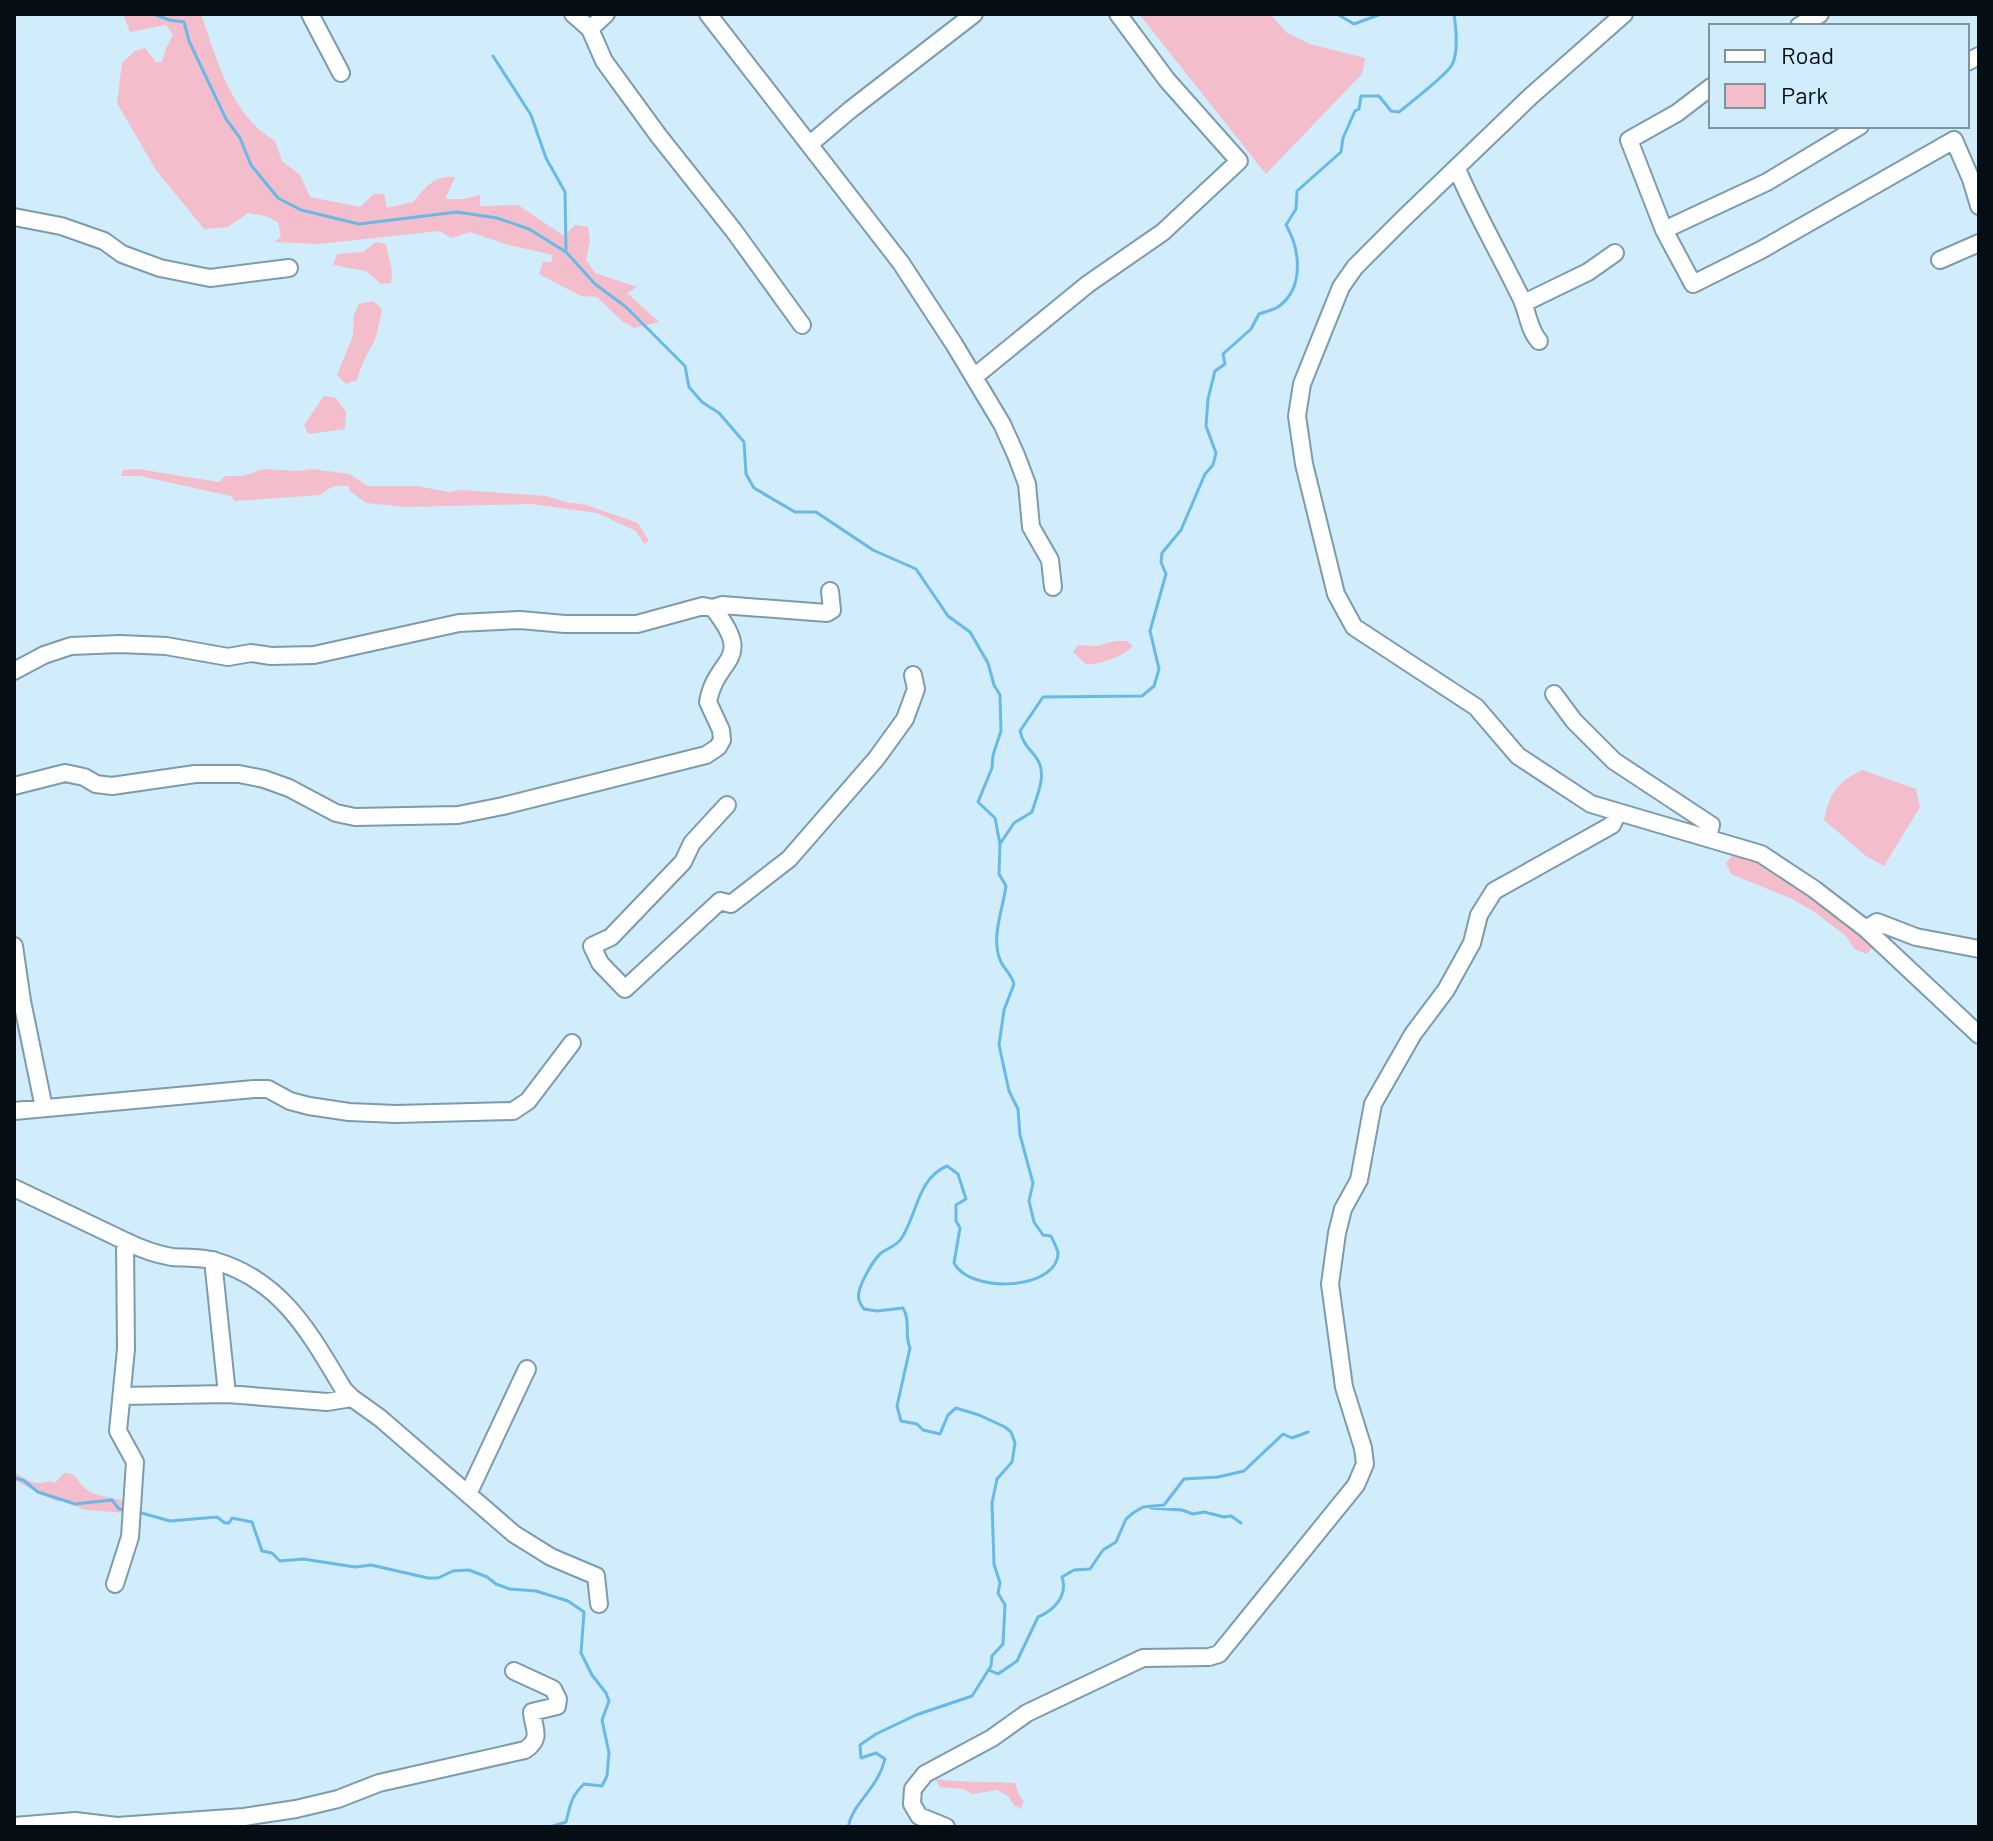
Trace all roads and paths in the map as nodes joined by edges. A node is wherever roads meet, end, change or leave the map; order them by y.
1 (310, 14) edge
2 (573, 14) edge
3 (606, 14) edge
4 (708, 14) edge
5 (974, 14) edge
6 (1118, 14) edge
7 (1624, 14) edge
8 (1820, 14) edge
9 (1802, 24) edge
10 (590, 29) junction
11 (341, 73) dead end
12 (1709, 89) edge
13 (1857, 128) edge
14 (810, 144) junction
15 (1457, 169) junction
16 (1979, 206) edge
17 (14, 217) edge
18 (1664, 230) junction
19 (1979, 243) edge
20 (1615, 253) dead end
21 (1940, 260) dead end
22 (289, 268) dead end
23 (1524, 303) junction
24 (802, 325) dead end
25 (1539, 341) dead end
26 (974, 377) junction
27 (1053, 587) dead end
28 (830, 591) dead end
29 (713, 608) junction
30 (14, 671) edge
31 (913, 675) dead end
32 (1554, 694) dead end
33 (14, 786) edge
34 (727, 805) dead end
35 (1618, 813) junction
36 (1708, 837) junction
37 (1866, 929) junction
38 (14, 946) edge
39 (1979, 949) edge
40 (18, 1002) edge
41 (1979, 1035) edge
42 (572, 1043) dead end
43 (44, 1108) junction
44 (14, 1111) edge
45 (14, 1188) edge
46 (125, 1241) junction
47 (213, 1260) junction
48 (527, 1369) dead end
49 (227, 1394) junction
50 (122, 1396) junction
51 (352, 1398) junction
52 (469, 1492) junction
53 (115, 1584) dead end
54 (599, 1604) dead end
55 (514, 1671) dead end
56 (14, 1826) edge
57 (946, 1827) edge

1 - 11 street
2 - 10 street
3 - 10 street
4 - 14 street
5 - 14 street
6 - 26 street
7 - 15 street
8 - 9 street
10 - 24 street
12 - 18 street
13 - 18 street
14 - 26 street
15 - 23 street
15 - 35 street
16 - 18 street
17 - 22 street
19 - 21 street
20 - 23 street
23 - 25 street
26 - 27 street
28 - 29 street
29 - 30 street
29 - 33 street
31 - 34 street
32 - 36 street
35 - 36 street
35 - 57 street
36 - 37 street
37 - 39 street
37 - 41 street
38 - 40 street
40 - 43 street
42 - 43 street
43 - 44 street
45 - 46 street
46 - 47 street
46 - 50 street
47 - 49 street
47 - 51 street
48 - 52 street
49 - 50 street
49 - 51 street
50 - 53 street
51 - 52 street
52 - 54 street
55 - 56 street

